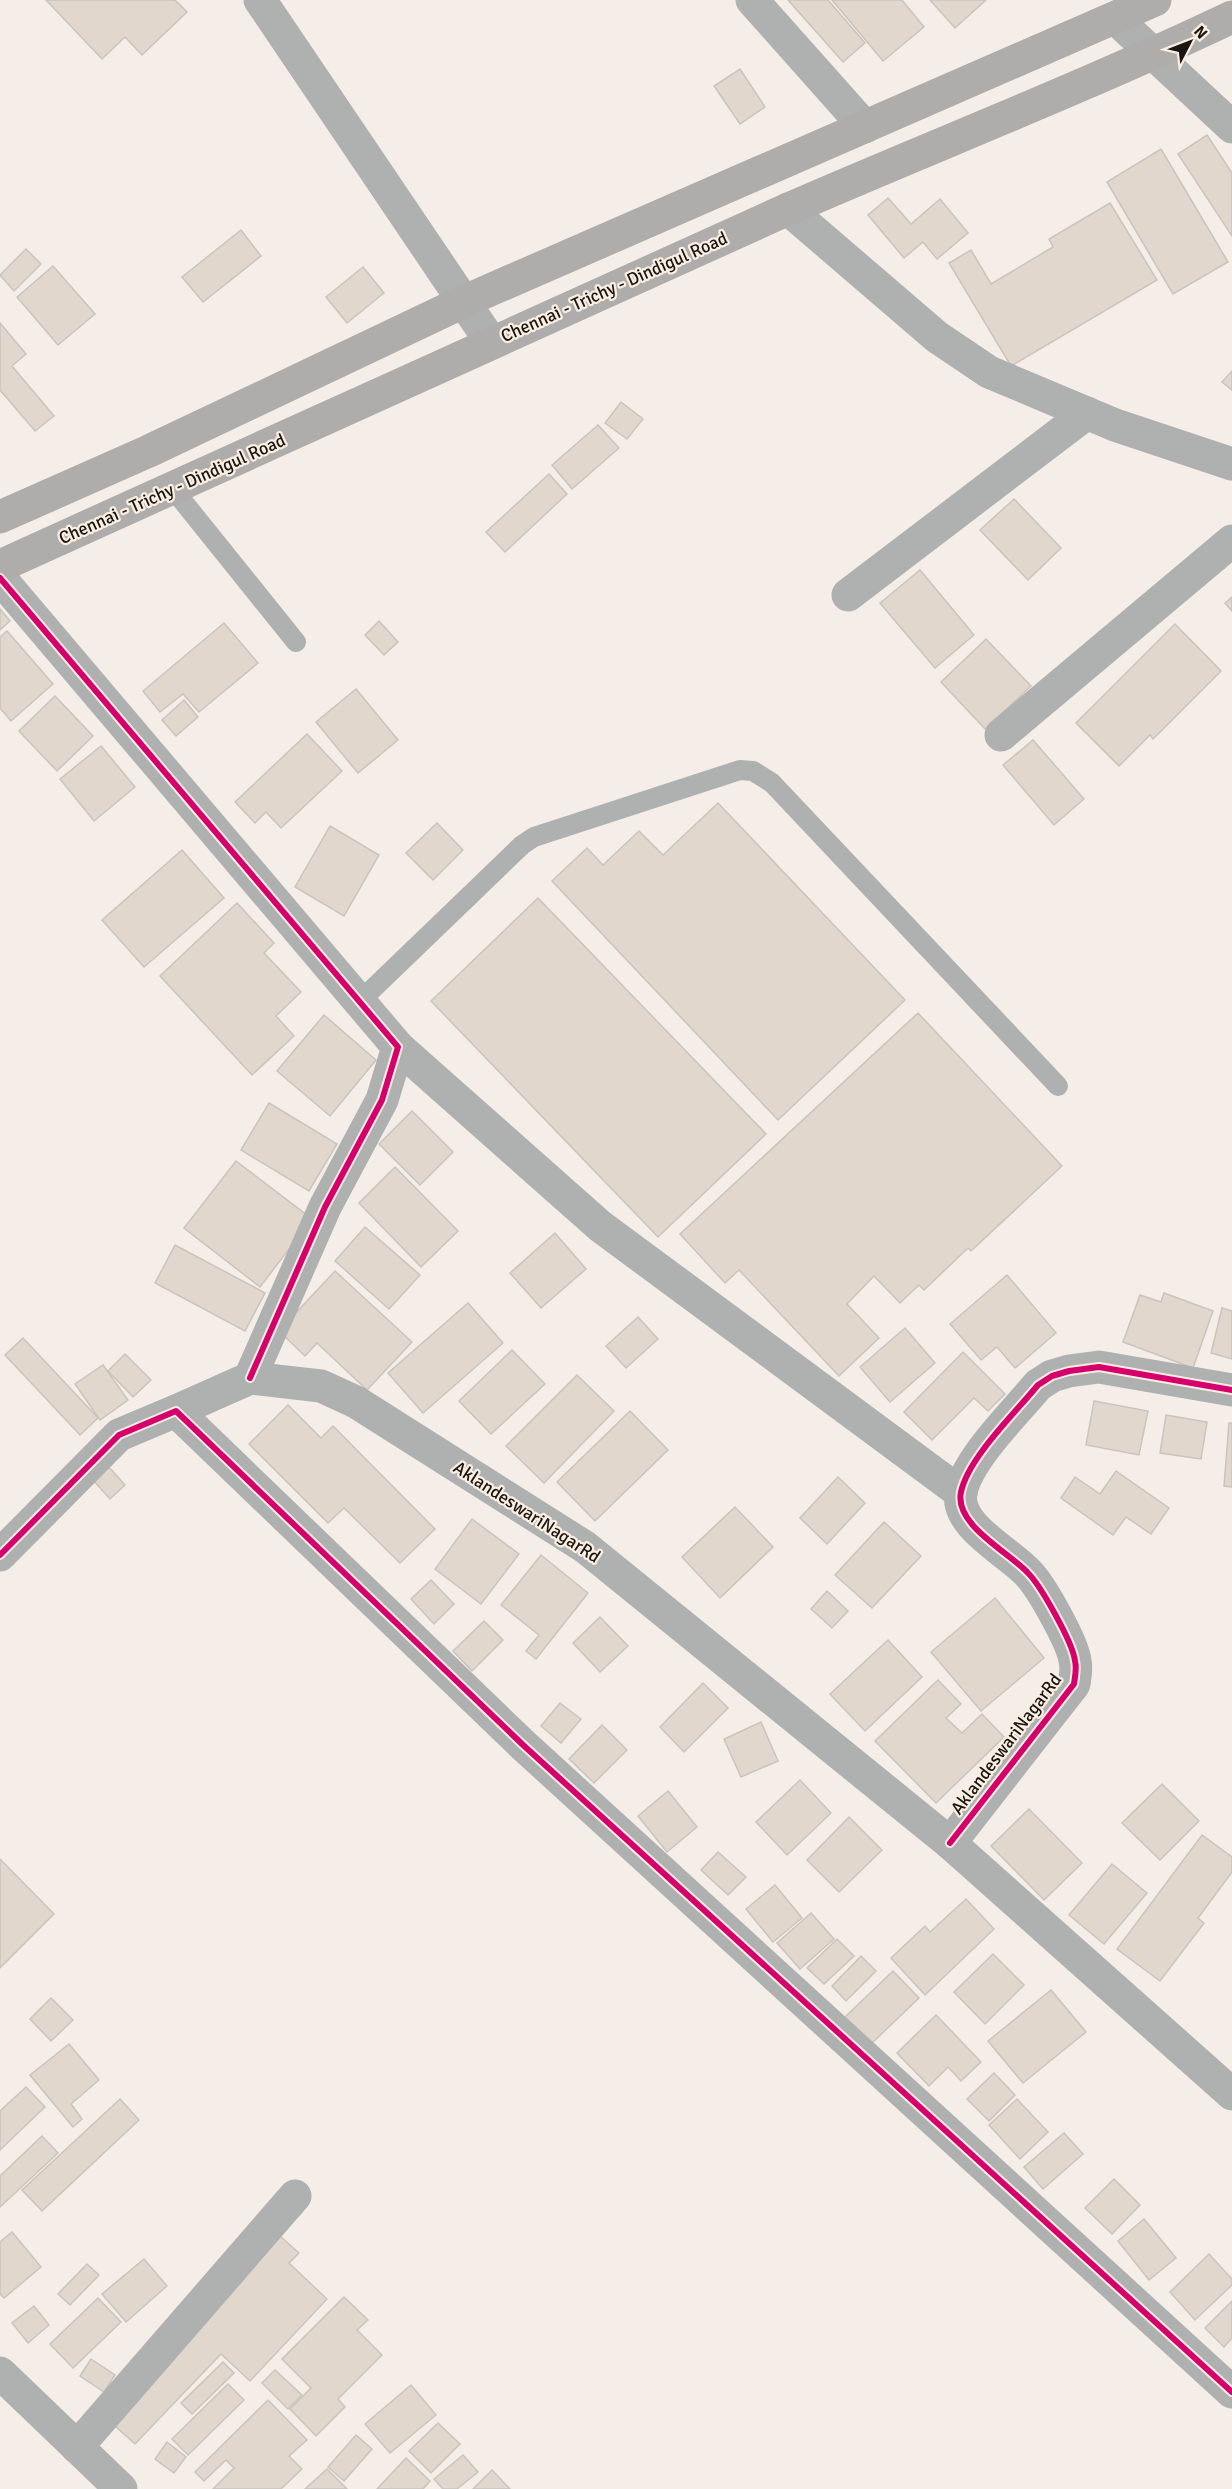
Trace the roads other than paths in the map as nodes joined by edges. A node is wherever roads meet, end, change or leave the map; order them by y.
1 (260, 0) edge
2 (752, 0) edge
3 (1155, 0) edge
4 (1232, 17) edge
5 (1115, 18) junction
6 (1154, 54) junction
7 (865, 127) junction
8 (1232, 127) edge
9 (788, 209) junction
10 (465, 300) junction
11 (491, 342) junction
12 (1087, 413) junction
13 (1232, 464) edge
14 (173, 489) junction
15 (0, 517) edge
16 (1232, 541) edge
17 (0, 566) edge
18 (0, 578) edge
19 (848, 595) dead end
20 (296, 642) dead end
21 (1001, 735) dead end
22 (358, 1003) junction
23 (398, 1047) junction
24 (1058, 1086) dead end
25 (237, 1383) junction
26 (1232, 1390) edge
27 (176, 1411) junction
28 (202, 1433) junction
29 (961, 1492) junction
30 (0, 1555) edge
31 (950, 1843) junction
32 (1232, 2094) edge
33 (295, 2196) dead end
34 (0, 2373) edge
35 (1232, 2392) edge
36 (77, 2447) junction
37 (122, 2489) edge

1 - 10 street
2 - 7 street
3 - 5 highway
4 - 6 highway, Chennai - Trichy - Dindigul Road
5 - 6 street
5 - 7 highway
6 - 8 street
6 - 9 highway, Chennai - Trichy - Dindigul Road
7 - 10 highway
9 - 11 highway, Chennai - Trichy - Dindigul Road
9 - 12 street
10 - 11 street
10 - 15 highway
11 - 14 highway, Chennai - Trichy - Dindigul Road
12 - 13 street
12 - 19 street
14 - 17 highway, Chennai - Trichy - Dindigul Road
14 - 20 lane
16 - 21 street
18 - 22 street
22 - 23 street
22 - 24 lane
23 - 25 street
23 - 29 street
25 - 27 street
25 - 28 street
25 - 31 street, AklandeswariNagarRd
26 - 29 street
27 - 28 street
27 - 30 street
28 - 35 street
29 - 31 street, AklandeswariNagarRd
31 - 32 street, AklandeswariNagarRd
33 - 36 street
34 - 36 street
36 - 37 street

